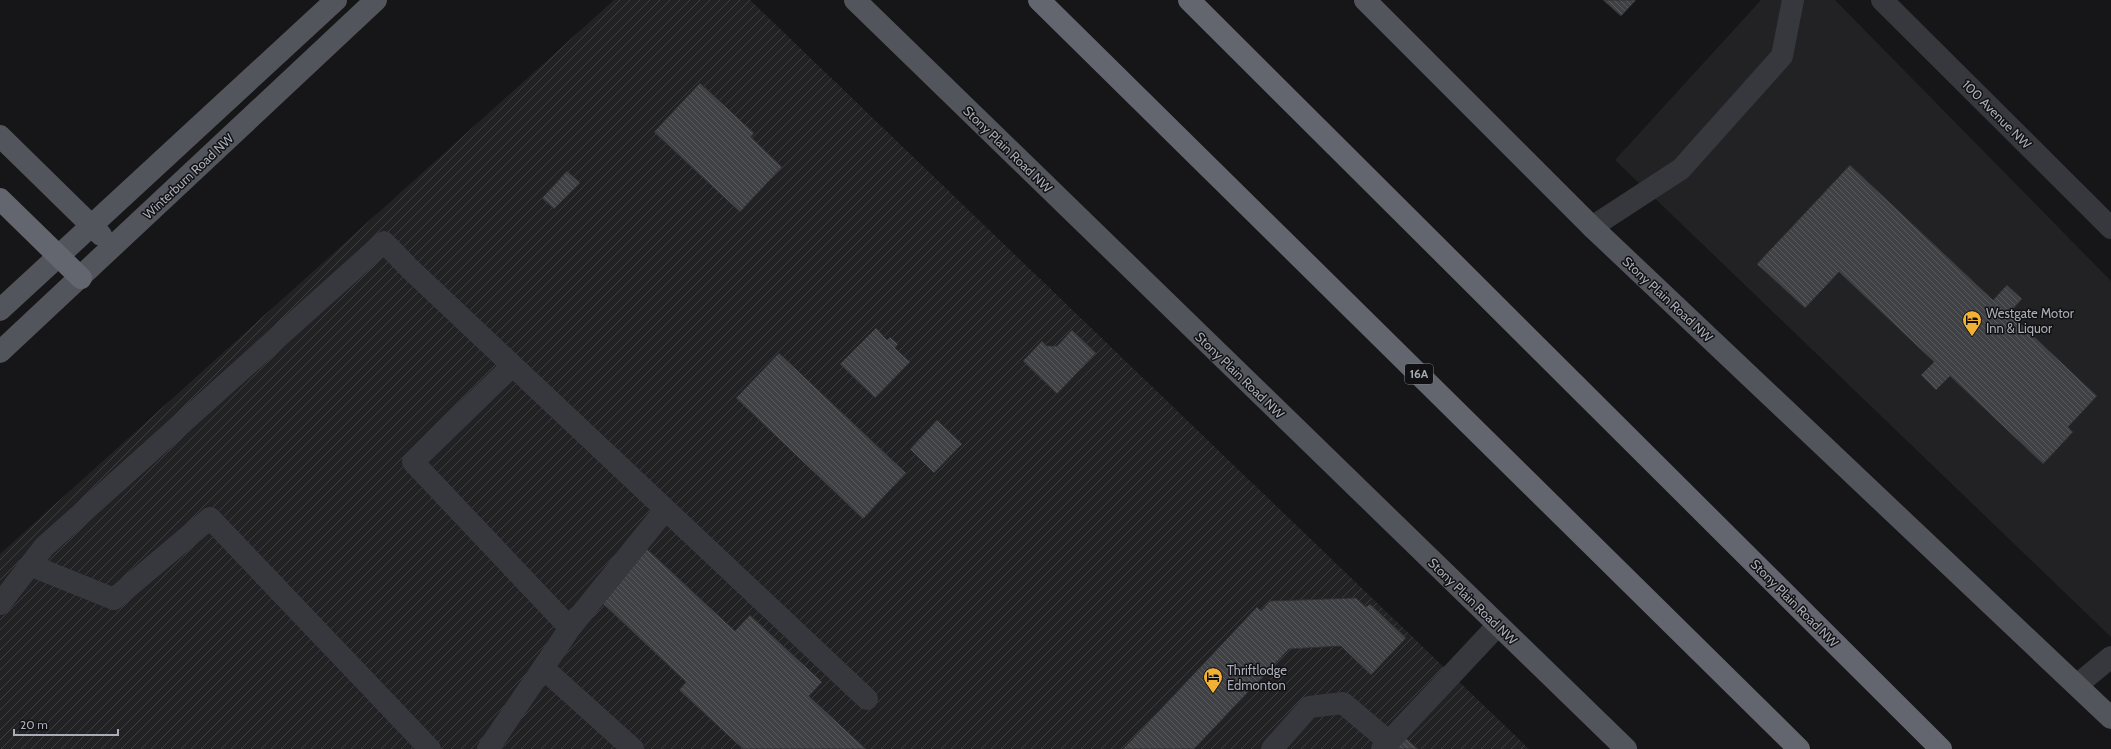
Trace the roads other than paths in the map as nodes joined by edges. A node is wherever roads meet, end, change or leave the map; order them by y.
1 (336, 0) edge
2 (376, 0) edge
3 (855, 0) edge
4 (1039, 0) edge
5 (1189, 0) edge
6 (1365, 0) edge
7 (1793, 0) edge
8 (1882, 0) edge
9 (0, 136) edge
10 (0, 199) edge
11 (91, 226) junction
12 (1592, 227) junction
13 (2111, 228) edge
14 (113, 246) junction
15 (58, 256) junction
16 (81, 278) junction
17 (0, 310) edge
18 (0, 352) edge
19 (512, 366) junction
20 (665, 510) junction
21 (30, 565) junction
22 (0, 604) edge
23 (1498, 625) junction
24 (570, 628) junction
25 (2111, 656) edge
26 (543, 668) junction
27 (2077, 685) junction
28 (867, 700) dead end
29 (2111, 718) edge
30 (1386, 745) edge
31 (430, 749) edge
32 (488, 749) edge
33 (633, 749) edge
34 (1272, 749) edge
35 (1626, 749) edge
36 (1799, 749) edge
37 (1941, 749) edge

1 - 11 main road
2 - 14 main road, Winterburn Road NW
3 - 23 main road, Stony Plain Road NW
4 - 36 highway, 16A
5 - 37 highway, Stony Plain Road NW
6 - 12 main road, Stony Plain Road NW
7 - 12 street
8 - 13 street, 100 Avenue NW
9 - 11 main road
10 - 15 highway
11 - 14 main road
11 - 15 main road
12 - 27 main road, Stony Plain Road NW
14 - 16 main road, Winterburn Road NW
15 - 16 highway
15 - 17 main road
16 - 18 main road, Winterburn Road NW
19 - 20 street
19 - 21 street
19 - 24 street
20 - 24 street
20 - 28 street
21 - 22 street
21 - 31 street
23 - 30 street
23 - 35 main road, Stony Plain Road NW
24 - 26 street
25 - 27 street
26 - 32 street
26 - 33 street
27 - 29 main road, Stony Plain Road NW
30 - 34 street

